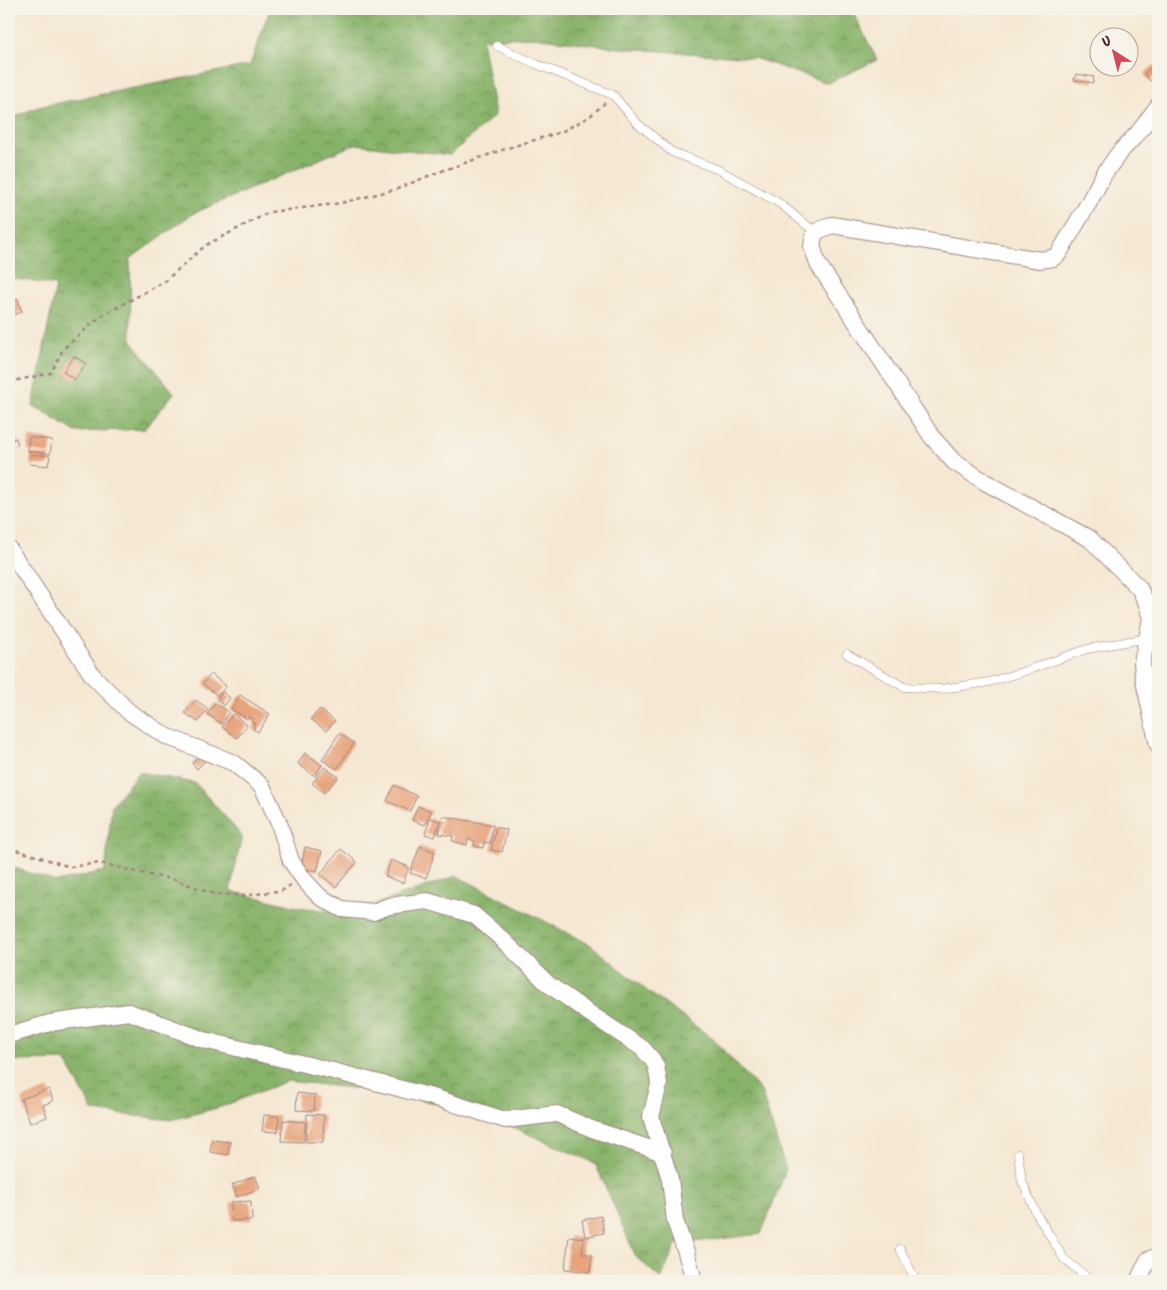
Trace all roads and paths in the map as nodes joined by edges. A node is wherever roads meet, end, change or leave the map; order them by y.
1 (496, 46) dead end
2 (613, 96) junction
3 (1158, 106) edge
4 (815, 232) junction
5 (9, 382) edge
6 (9, 550) edge
7 (1147, 638) junction
8 (847, 654) dead end
9 (1158, 745) edge
10 (9, 848) edge
11 (302, 878) junction
12 (9, 1035) edge
13 (662, 1153) junction
14 (1018, 1154) dead end
15 (900, 1249) dead end
16 (1158, 1256) edge
17 (694, 1281) edge
18 (916, 1281) edge
19 (1092, 1281) edge
20 (1138, 1281) edge

1 - 2 lane
2 - 4 lane
2 - 5 path
3 - 4 street
4 - 7 street
6 - 11 street
7 - 8 lane
7 - 9 street
10 - 11 path
11 - 13 street
12 - 13 street
13 - 17 street
14 - 19 lane
15 - 18 lane
16 - 20 street

